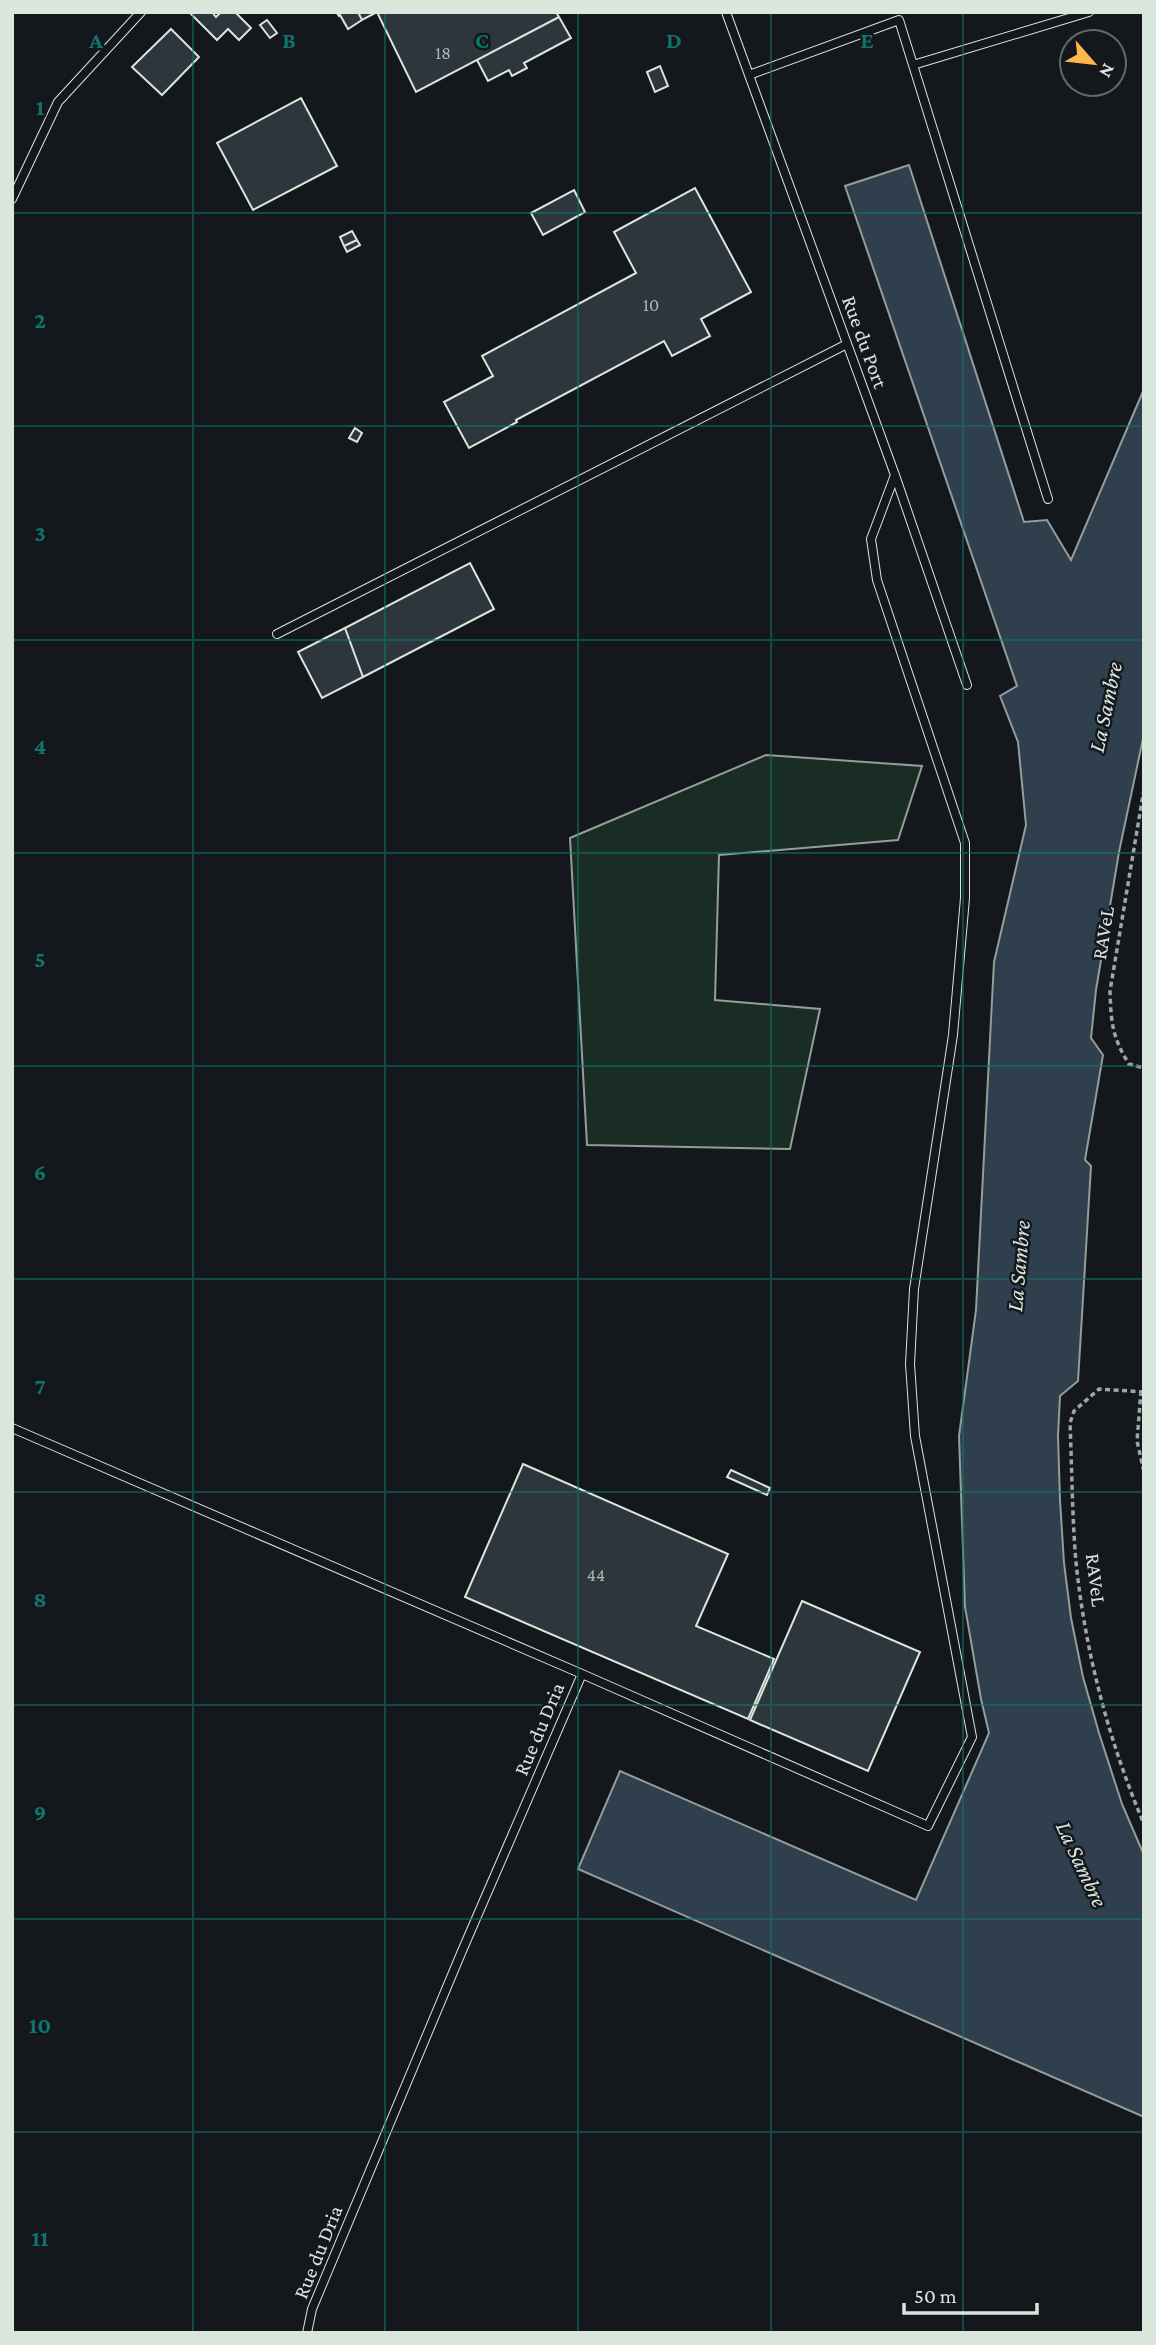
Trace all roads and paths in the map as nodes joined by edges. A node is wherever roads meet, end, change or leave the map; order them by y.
1 (141, 12) edge
2 (726, 12) edge
3 (1089, 12) edge
4 (898, 16) edge
5 (913, 65) junction
6 (749, 75) junction
7 (12, 199) edge
8 (848, 344) junction
9 (895, 475) junction
10 (1048, 499) dead end
11 (277, 634) dead end
12 (967, 685) dead end
13 (1144, 789) edge
14 (1144, 1069) edge
15 (1142, 1392) edge
16 (12, 1428) edge
17 (1144, 1472) edge
18 (582, 1674) junction
19 (1144, 1824) edge
20 (307, 2333) edge

1 - 7 lane
2 - 6 lane, Rue du Port
3 - 5 lane
4 - 5 lane
4 - 6 lane
5 - 10 lane
6 - 8 lane, Rue du Port
8 - 9 lane, Rue du Port
8 - 11 lane
9 - 12 lane, Rue du Port
9 - 18 lane
13 - 14 path, RAVeL / RAVeL
15 - 17 path
15 - 19 path, RAVeL / RAVeL
16 - 18 lane, Rue du Dria
18 - 20 lane, Rue du Dria

